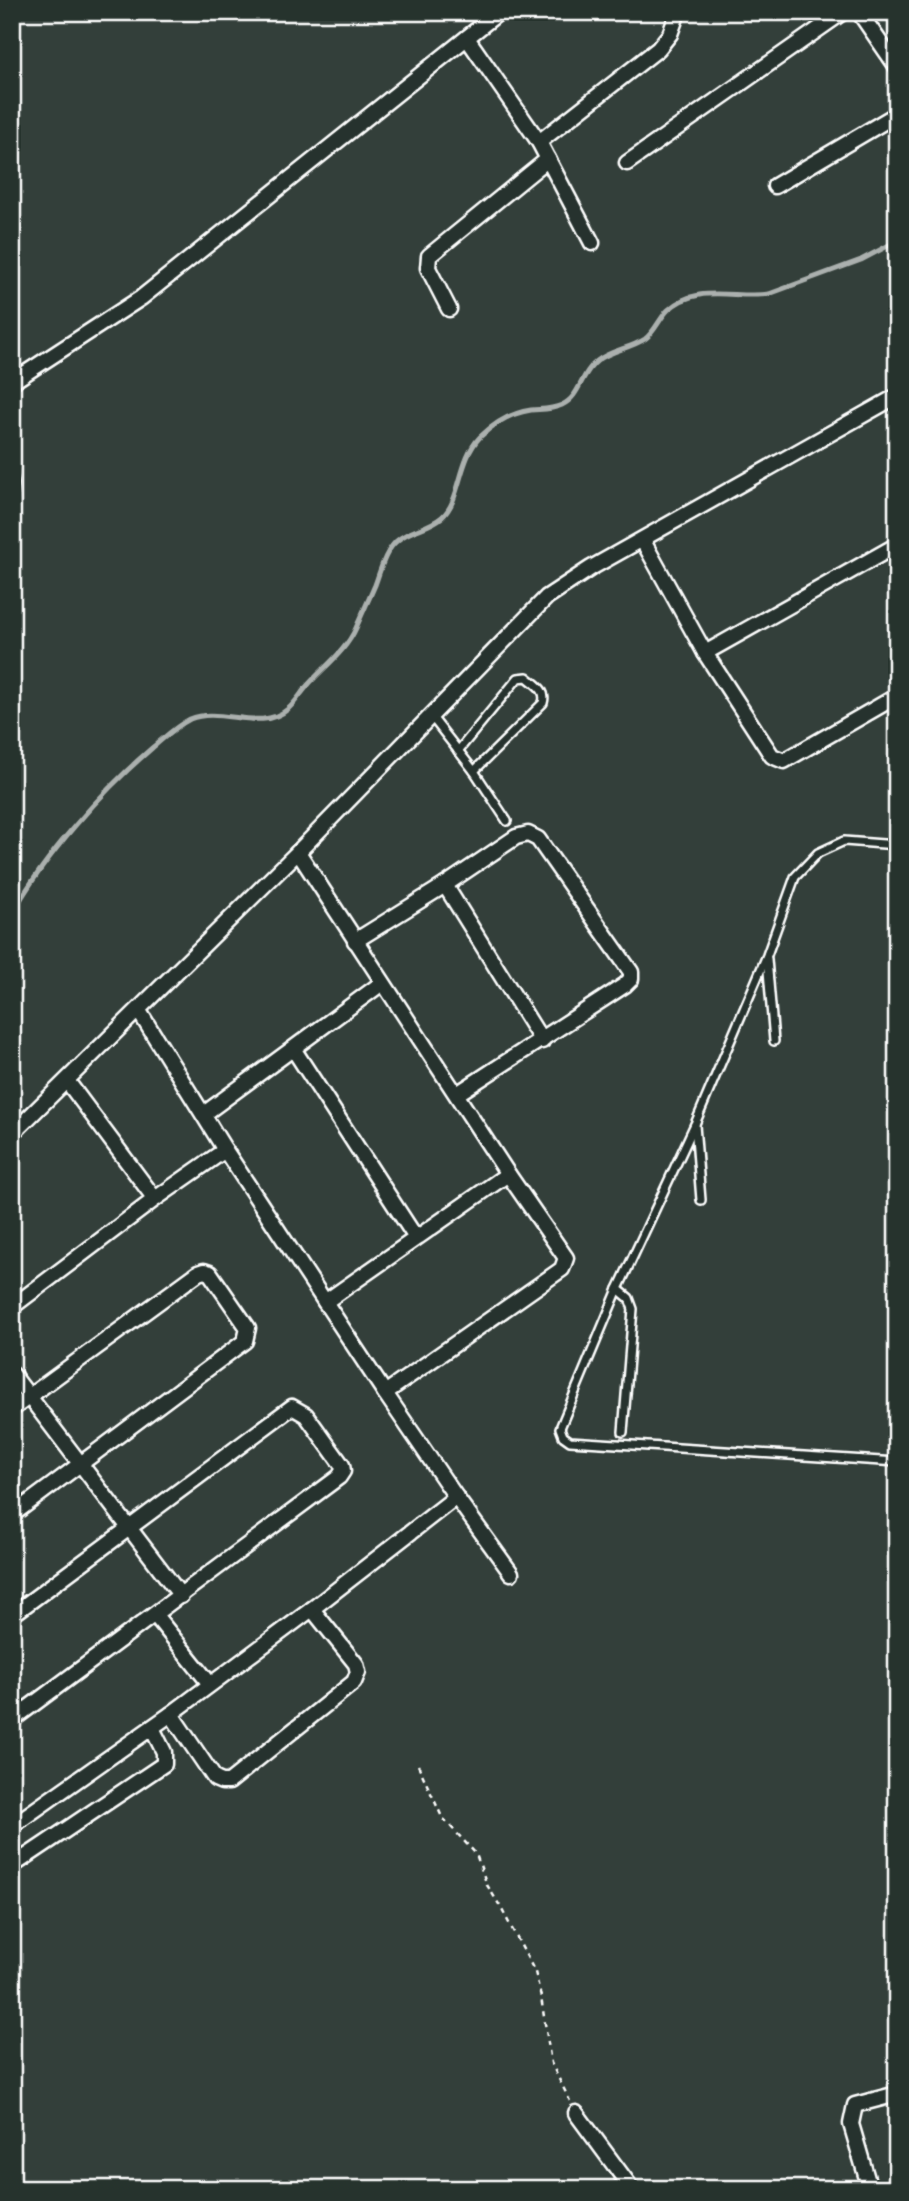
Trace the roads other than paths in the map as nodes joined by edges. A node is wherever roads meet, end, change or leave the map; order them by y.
1 (499, 12) edge
2 (678, 12) edge
3 (843, 12) edge
4 (859, 12) edge
5 (467, 38) junction
6 (897, 67) edge
7 (897, 114) edge
8 (539, 142) junction
9 (548, 159) junction
10 (627, 163) dead end
11 (775, 186) dead end
12 (592, 243) dead end
13 (449, 309) dead end
14 (13, 382) edge
15 (897, 396) edge
16 (12, 398) edge
17 (12, 467) edge
18 (12, 509) edge
19 (643, 541) junction
20 (897, 545) edge
21 (705, 653) junction
22 (897, 696) edge
23 (431, 716) junction
24 (458, 751) junction
25 (474, 771) junction
26 (506, 821) dead end
27 (897, 845) edge
28 (298, 852) junction
29 (445, 885) junction
30 (355, 941) junction
31 (767, 955) junction
32 (382, 984) junction
33 (139, 1011) junction
34 (542, 1041) junction
35 (774, 1041) dead end
36 (294, 1050) junction
37 (67, 1081) junction
38 (457, 1094) junction
39 (204, 1114) junction
40 (695, 1124) junction
41 (12, 1134) edge
42 (225, 1150) junction
43 (508, 1174) junction
44 (155, 1199) junction
45 (701, 1200) dead end
46 (416, 1238) junction
47 (618, 1289) junction
48 (325, 1302) junction
49 (12, 1307) edge
50 (12, 1374) edge
51 (385, 1393) junction
52 (28, 1396) junction
53 (12, 1409) edge
54 (623, 1432) dead end
55 (897, 1462) edge
56 (79, 1464) junction
57 (456, 1497) junction
58 (12, 1515) edge
59 (130, 1527) junction
60 (511, 1573) dead end
61 (181, 1596) junction
62 (312, 1609) junction
63 (12, 1615) edge
64 (155, 1615) junction
65 (210, 1684) junction
66 (14, 1714) edge
67 (171, 1714) junction
68 (152, 1728) junction
69 (12, 1826) edge
70 (12, 1866) edge
71 (897, 2094) edge
72 (576, 2113) road end
73 (632, 2189) edge
74 (870, 2189) edge

1 - 5 street
2 - 8 street
3 - 10 street
4 - 6 street
5 - 8 street
5 - 14 street
7 - 11 street
8 - 9 street
9 - 12 street
9 - 13 street
14 - 16 lane
15 - 19 street
17 - 18 lane
19 - 21 street
19 - 23 street
20 - 21 street
21 - 22 street
23 - 24 lane
23 - 28 street
24 - 25 lane
24 - 25 lane
25 - 26 lane
27 - 31 lane
28 - 30 street
28 - 33 street
29 - 30 street
29 - 34 street
29 - 34 street
30 - 32 street
31 - 35 lane
31 - 40 lane
32 - 36 street
32 - 38 street
33 - 37 street
33 - 39 street
34 - 38 street
36 - 39 street
36 - 46 street
37 - 41 street
37 - 44 street
38 - 43 street
39 - 42 street
40 - 45 lane
40 - 47 lane
42 - 44 street
42 - 48 street
43 - 46 street
43 - 51 street
44 - 49 street
46 - 48 street
47 - 54 lane
47 - 55 lane
48 - 51 street
50 - 52 street
51 - 57 street
52 - 53 street
52 - 56 street
52 - 56 street
56 - 58 street
56 - 59 street
57 - 60 street
57 - 62 street
59 - 61 street
59 - 61 street
59 - 63 street
61 - 64 street
62 - 65 street
62 - 67 street
64 - 65 street
64 - 66 street
65 - 67 street
67 - 68 street
68 - 69 street
68 - 70 street
71 - 74 street
72 - 73 street

